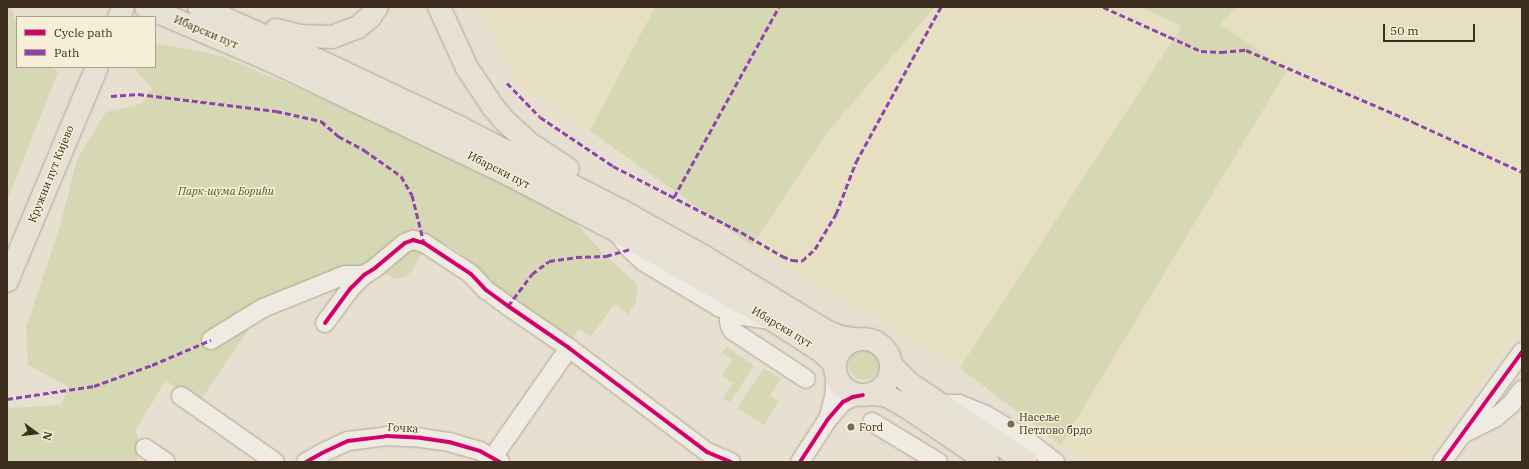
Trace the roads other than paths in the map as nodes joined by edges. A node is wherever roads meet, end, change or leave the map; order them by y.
1 (199, 7) edge
2 (377, 7) edge
3 (439, 7) edge
4 (150, 9) edge
5 (225, 18) junction
6 (96, 68) edge
7 (619, 221) junction
8 (364, 275) junction
9 (7, 280) edge
10 (731, 313) junction
11 (773, 320) junction
12 (325, 323) dead end
13 (856, 339) junction
14 (211, 340) dead end
15 (569, 348) junction
16 (1522, 352) edge
17 (892, 366) junction
18 (836, 370) junction
19 (806, 379) dead end
20 (1522, 390) edge
21 (868, 394) junction
22 (181, 396) dead end
23 (940, 404) junction
24 (828, 419) junction
25 (872, 422) dead end
26 (1462, 434) junction
27 (145, 448) dead end
28 (978, 459) edge
29 (497, 460) edge
30 (166, 462) edge
31 (275, 462) edge
32 (306, 462) edge
33 (731, 462) edge
34 (800, 462) edge
35 (938, 462) edge
36 (1026, 462) edge
37 (1055, 462) edge
38 (1442, 462) edge

1 - 5 main road, Ибарски пут
2 - 5 main road
3 - 7 main road
4 - 7 main road, Ибарски пут
5 - 7 main road, Ибарски пут
6 - 9 main road, Кружни пут Кијево
7 - 10 street
7 - 11 main road, Ибарски пут
7 - 13 main road, Ибарски пут
8 - 12 street
8 - 14 street
8 - 15 street
10 - 11 street
10 - 19 street
11 - 18 main road, Ибарски пут
13 - 17 main road
13 - 18 main road
15 - 29 street
15 - 33 street
16 - 26 street
17 - 21 main road
17 - 23 main road
18 - 21 main road
18 - 24 street
20 - 26 street
21 - 24 street
21 - 28 main road
22 - 31 street
23 - 36 main road
23 - 37 street
24 - 34 street
25 - 35 street
26 - 38 street
27 - 30 street
29 - 32 street, Гочка

